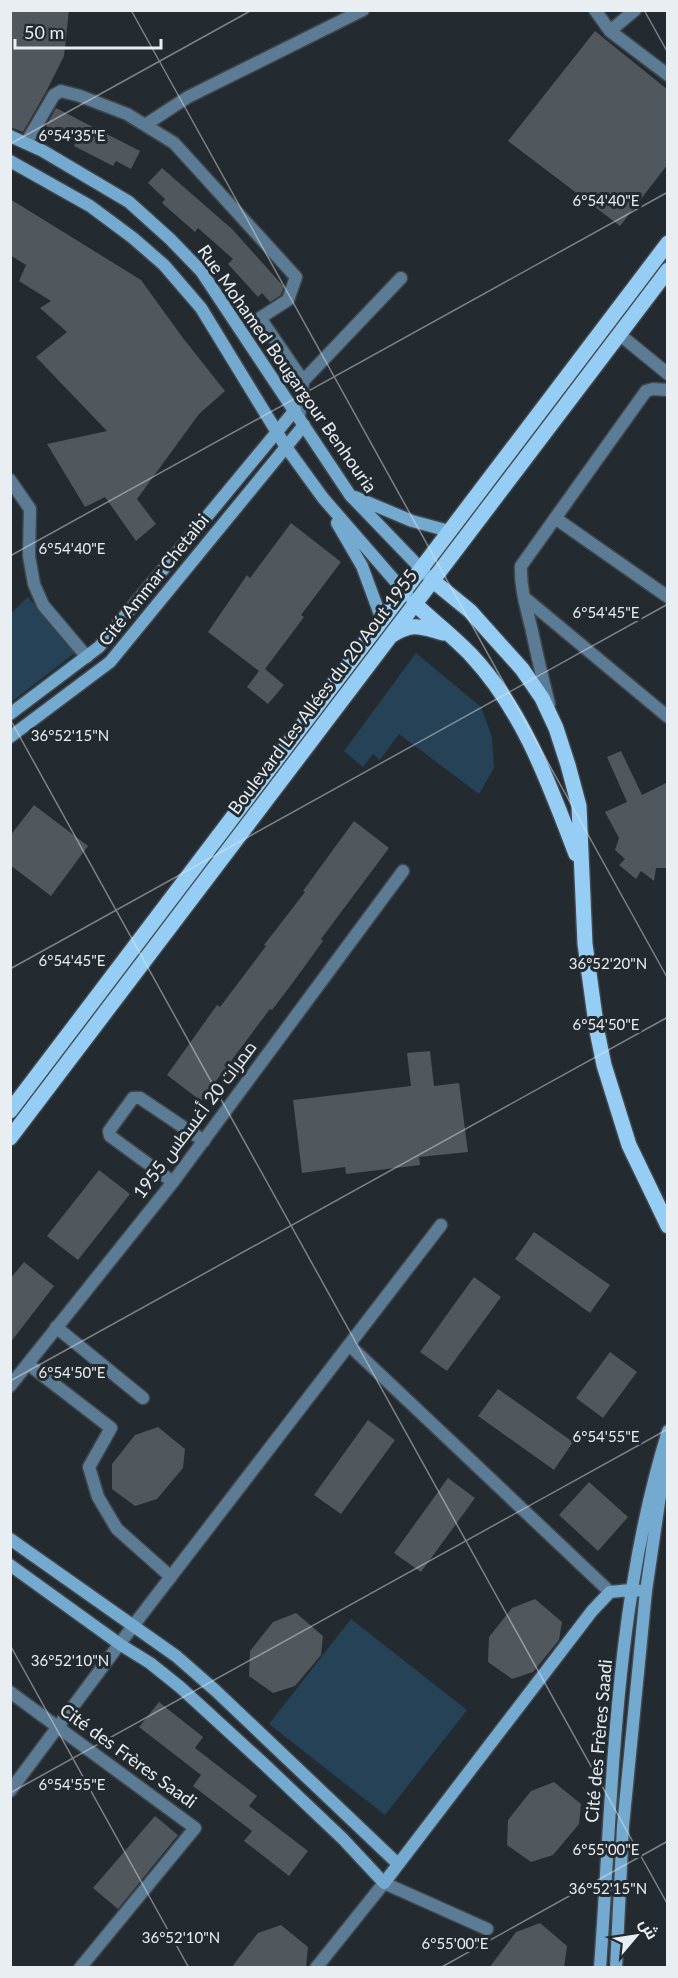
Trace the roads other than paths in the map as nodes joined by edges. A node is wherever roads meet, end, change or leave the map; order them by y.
1 (363, 10) edge
2 (595, 10) edge
3 (635, 10) edge
4 (610, 31) junction
5 (668, 75) edge
6 (145, 125) junction
7 (10, 136) edge
8 (26, 143) junction
9 (10, 161) edge
10 (668, 243) edge
11 (668, 270) edge
12 (401, 278) dead end
13 (619, 334) junction
14 (668, 374) edge
15 (303, 381) junction
16 (668, 390) edge
17 (299, 417) junction
18 (277, 432) junction
19 (286, 447) junction
20 (10, 480) edge
21 (350, 495) junction
22 (322, 498) junction
23 (555, 518) junction
24 (449, 531) junction
25 (177, 552) junction
26 (449, 558) junction
27 (191, 564) junction
28 (420, 569) junction
29 (432, 580) junction
30 (403, 591) junction
31 (668, 597) edge
32 (525, 598) junction
33 (414, 603) junction
34 (470, 611) junction
35 (382, 620) junction
36 (453, 636) junction
37 (390, 637) junction
38 (87, 657) junction
39 (10, 714) edge
40 (668, 717) edge
41 (556, 728) junction
42 (10, 737) edge
43 (581, 865) junction
44 (403, 871) dead end
45 (10, 1111) edge
46 (10, 1137) edge
47 (204, 1141) junction
48 (173, 1182) junction
49 (665, 1220) edge
50 (441, 1225) dead end
51 (56, 1327) junction
52 (349, 1345) junction
53 (28, 1364) junction
54 (10, 1386) edge
55 (143, 1398) dead end
56 (668, 1431) edge
57 (668, 1438) edge
58 (10, 1539) edge
59 (10, 1565) edge
60 (171, 1577) junction
61 (630, 1590) junction
62 (610, 1592) junction
63 (646, 1592) junction
64 (133, 1626) junction
65 (121, 1645) junction
66 (10, 1692) edge
67 (58, 1727) junction
68 (10, 1791) edge
69 (398, 1864) junction
70 (384, 1883) junction
71 (487, 1929) dead end
72 (80, 1968) edge
73 (316, 1968) edge
74 (600, 1968) edge
75 (616, 1968) edge

1 - 6 street
2 - 4 street
3 - 4 street
4 - 5 street
6 - 8 street
6 - 15 street
7 - 8 main road, Rue Mohamed Bougargour Benhouria
8 - 17 main road, Rue Mohamed Bougargour Benhouria
9 - 18 main road, Rue Mohamed Bougargour Benhouria
10 - 24 main road, Boulevard Les Allées du 20 Aout 1955
11 - 13 main road, Boulevard Les Allées du 20 Aout 1955
12 - 15 street
13 - 14 street
13 - 26 main road, Boulevard Les Allées du 20 Aout 1955
15 - 17 street
16 - 23 street
17 - 18 main road, Cité Ammar Chetaibi
17 - 19 main road, Cité Ammar Chetaibi
17 - 21 main road, Rue Mohamed Bougargour Benhouria
18 - 19 main road, Rue Mohamed Bougargour Benhouria
18 - 25 main road, Cité Ammar Chetaibi
19 - 22 main road, Rue Mohamed Bougargour Benhouria
19 - 27 main road, Cité Ammar Chetaibi
20 - 38 street, Cité Ammar Chetaibi
21 - 24 main road
21 - 28 main road, Rue Mohamed Bougargour Benhouria
22 - 30 main road, Rue Mohamed Bougargour Benhouria
22 - 35 main road
23 - 31 street
23 - 32 street
24 - 28 main road, Boulevard Les Allées du 20 Aout 1955
25 - 27 main road
25 - 38 main road, Cité Ammar Chetaibi
26 - 29 main road, Boulevard Les Allées du 20 Aout 1955
26 - 34 main road
27 - 42 main road, Cité Ammar Chetaibi
28 - 29 main road, Rue Mohamed Bougargour Benhouria
28 - 30 main road, Boulevard Les Allées du 20 Aout 1955
29 - 33 main road, Boulevard Les Allées du 20 Aout 1955
29 - 34 main road
30 - 33 main road, Rue Mohamed Bougargour Benhouria
30 - 35 main road, Boulevard Les Allées du 20 Aout 1955
32 - 40 street
32 - 41 street
33 - 36 main road
33 - 37 main road, Boulevard Les Allées du 20 Aout 1955
34 - 41 main road
35 - 45 main road, Boulevard Les Allées du 20 Aout 1955
36 - 37 main road
36 - 43 main road
37 - 46 main road, Boulevard Les Allées du 20 Aout 1955
38 - 39 main road, Cité Ammar Chetaibi
41 - 43 main road
43 - 49 main road
44 - 47 street, ممرات 20 أغسطس 1955
47 - 48 street, ممرات 20 أغسطس 1955
47 - 48 street
48 - 51 street, ممرات 20 أغسطس 1955
50 - 52 street
51 - 53 street, ممرات 20 أغسطس 1955
51 - 55 street
52 - 60 street
52 - 62 street
53 - 54 street, ممرات 20 أغسطس 1955
53 - 60 street
56 - 61 main road, Cité des Frères Saadi
57 - 63 main road, Cité des Frères Saadi
58 - 64 main road
59 - 65 main road
60 - 64 street
61 - 62 main road
61 - 63 main road
61 - 74 main road, Cité des Frères Saadi
62 - 69 main road
63 - 75 main road, Cité des Frères Saadi
64 - 65 street
64 - 69 main road
65 - 67 street
65 - 70 main road
66 - 67 street, Cité des Frères Saadi
67 - 68 street
67 - 72 street, Cité des Frères Saadi
69 - 70 main road
70 - 71 street
70 - 73 street

